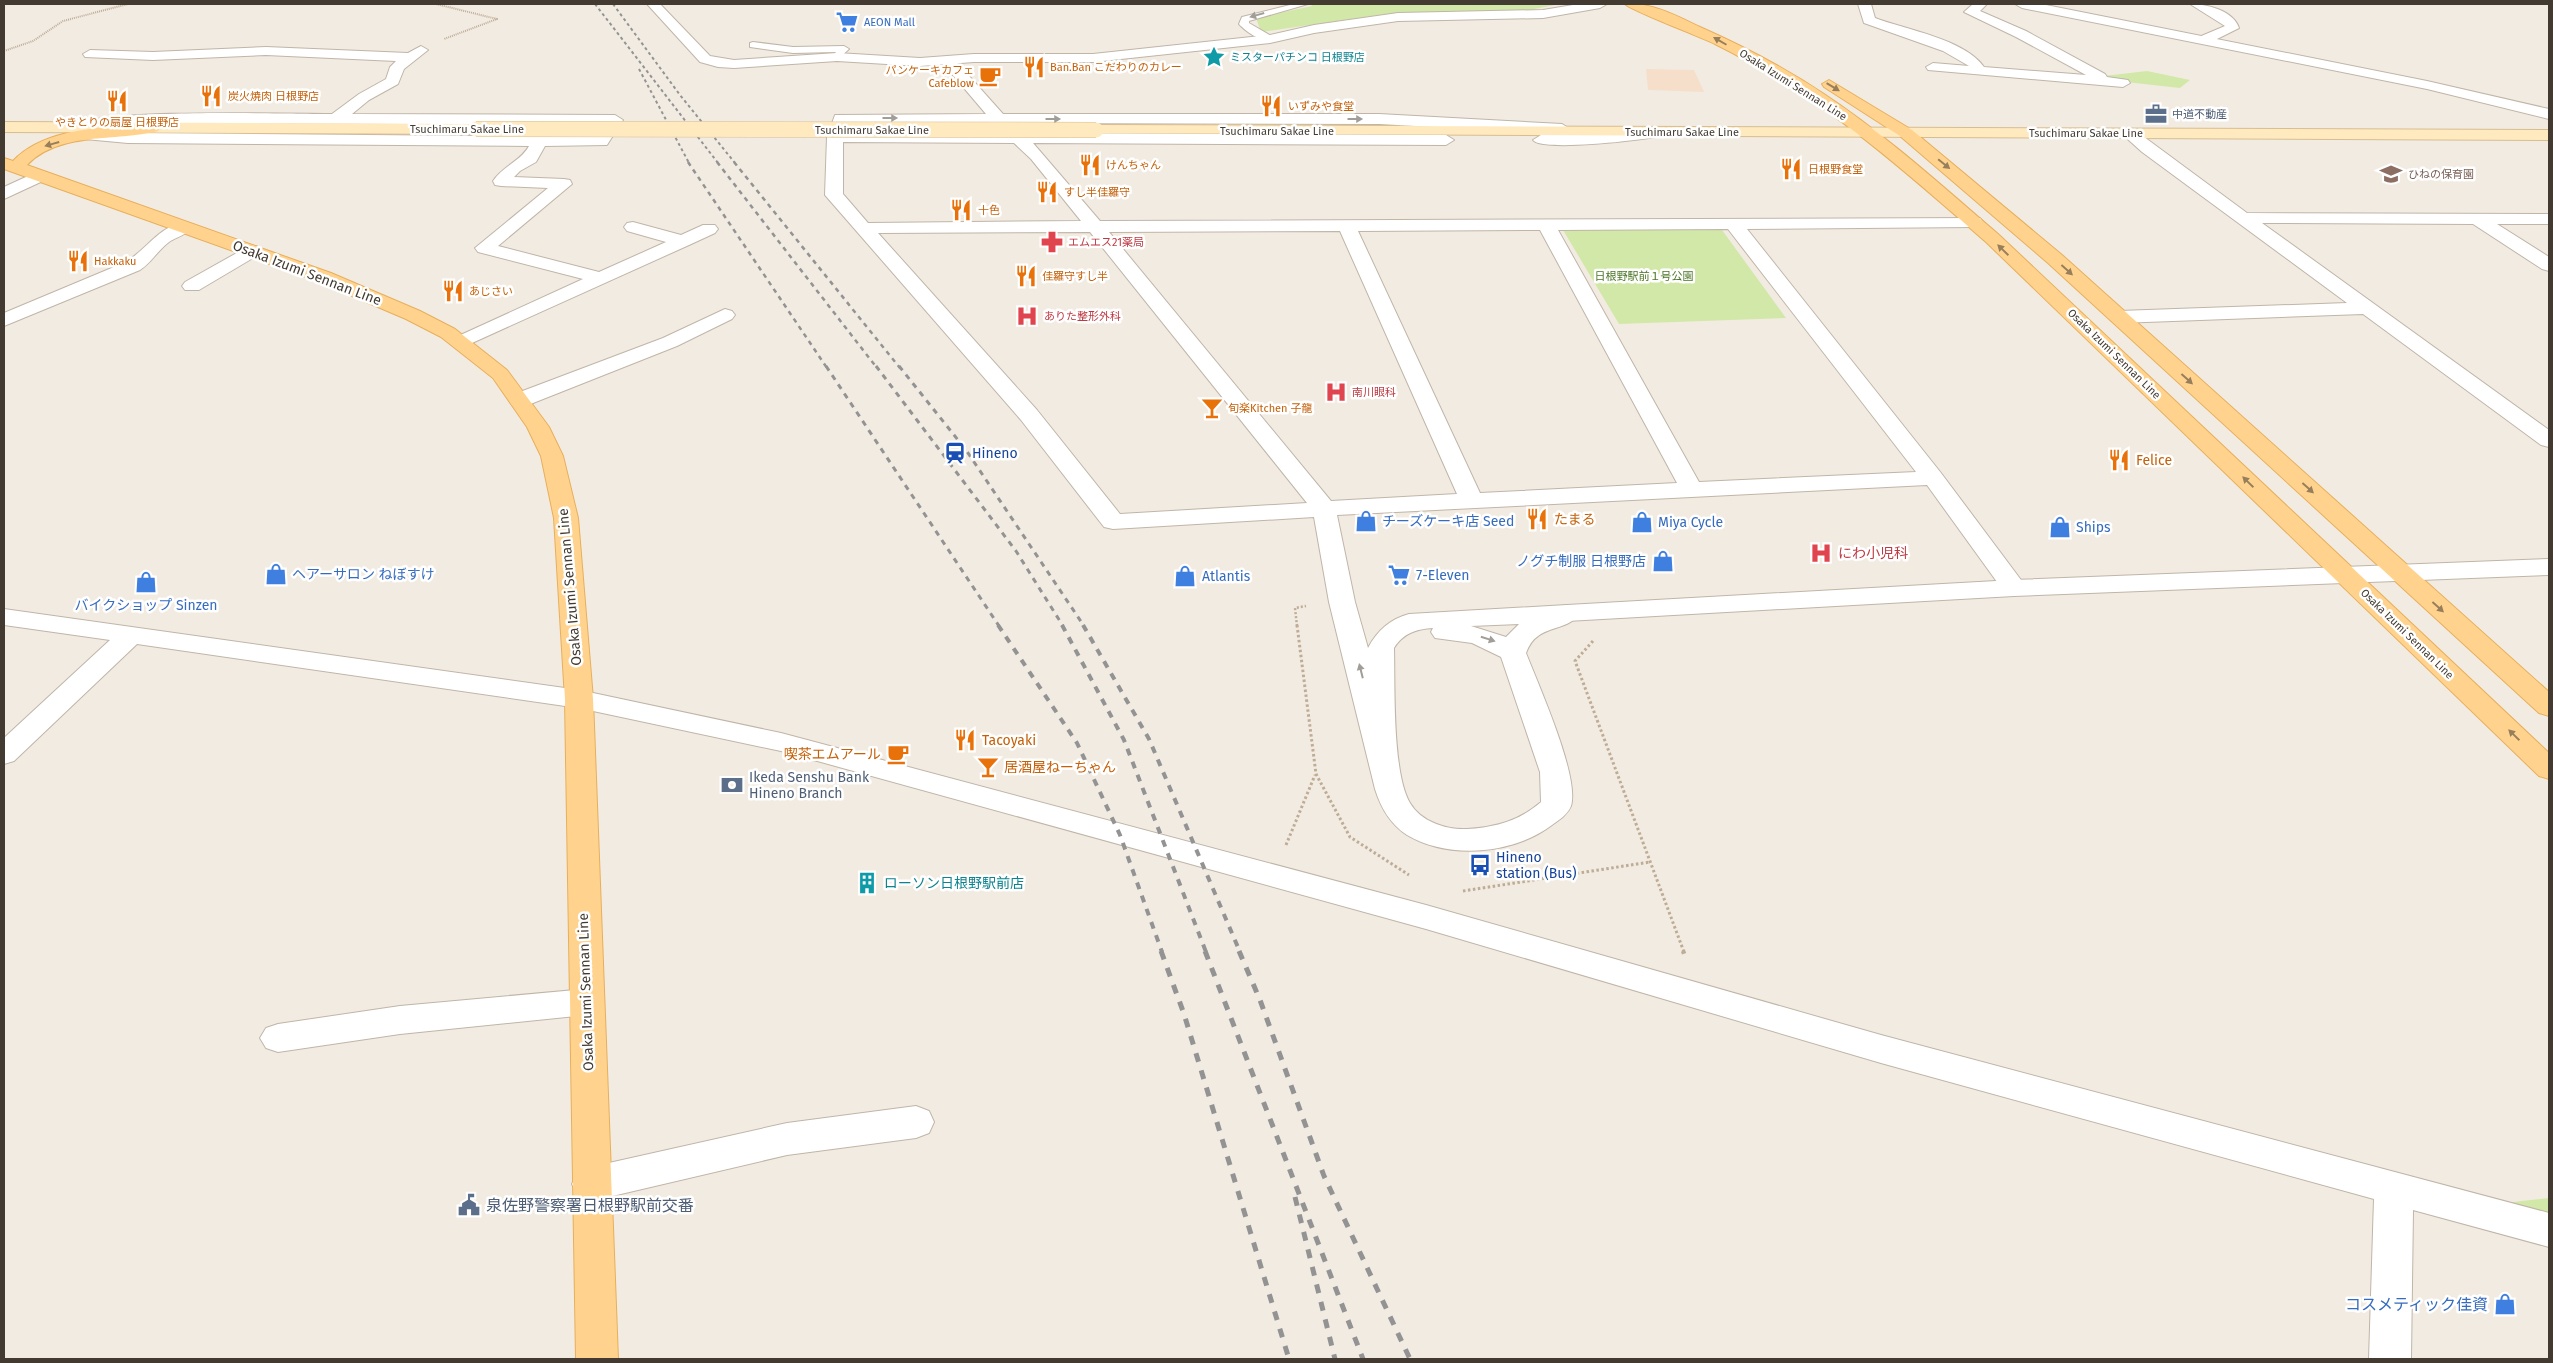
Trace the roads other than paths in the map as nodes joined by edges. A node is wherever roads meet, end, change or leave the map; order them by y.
1 (653, 4) edge
2 (1304, 4) edge
3 (1600, 4) edge
4 (1632, 4) edge
5 (1664, 4) edge
6 (1865, 4) edge
7 (1981, 4) edge
8 (2022, 4) edge
9 (2196, 4) edge
10 (1270, 39) junction
11 (1748, 39) dead end
12 (2204, 40) junction
13 (430, 45) road end
14 (753, 46) dead end
15 (90, 54) dead end
16 (411, 57) junction
17 (837, 57) junction
18 (948, 61) junction
19 (1932, 67) dead end
20 (1980, 71) junction
21 (1820, 79) dead end
22 (2106, 82) junction
23 (2123, 83) dead end
24 (2549, 114) edge
25 (337, 118) junction
26 (998, 118) junction
27 (4, 127) edge
28 (86, 132) junction
29 (1602, 132) junction
30 (1659, 132) junction
31 (1864, 132) junction
32 (1906, 133) junction
33 (2130, 134) junction
34 (2549, 135) edge
35 (834, 137) junction
36 (1018, 138) junction
37 (540, 141) junction
38 (10, 165) edge
39 (39, 176) junction
40 (4, 194) edge
41 (2244, 218) junction
42 (2477, 219) junction
43 (2549, 219) edge
44 (1974, 222) junction
45 (1733, 223) junction
46 (1546, 224) junction
47 (1346, 225) junction
48 (1095, 226) junction
49 (183, 227) junction
50 (633, 227) dead end
51 (862, 228) junction
52 (709, 229) dead end
53 (683, 241) junction
54 (251, 251) junction
55 (2549, 265) edge
56 (601, 278) junction
57 (192, 286) dead end
58 (2367, 308) junction
59 (726, 315) dead end
60 (2119, 317) junction
61 (4, 320) edge
62 (461, 342) junction
63 (520, 400) junction
64 (2549, 417) edge
65 (2519, 418) junction
66 (2549, 440) edge
67 (1933, 478) junction
68 (1692, 490) junction
69 (1472, 500) junction
70 (1324, 508) junction
71 (2549, 567) edge
72 (2402, 574) junction
73 (2346, 576) junction
74 (2014, 588) junction
75 (1567, 613) junction
76 (4, 617) edge
77 (131, 635) junction
78 (1388, 636) junction
79 (1513, 654) junction
80 (579, 698) junction
81 (2549, 707) edge
82 (4, 754) edge
83 (1386, 769) junction
84 (2549, 769) edge
85 (586, 1002) junction
86 (278, 1038) dead end
87 (916, 1122) dead end
88 (591, 1184) junction
89 (2394, 1187) junction
90 (2549, 1230) edge
91 (596, 1359) edge
92 (2390, 1359) edge

1 - 17 street
2 -> 10 lane
3 - 10 street
31 -> 4 main road, Osaka Izumi Sennan Line
5 - 11 main road, Osaka Izumi Sennan Line
6 - 20 street
7 - 22 street
8 - 12 street
9 - 12 street
10 - 18 street
12 - 24 street
13 - 16 street
14 - 17 lane
15 - 16 street
16 - 25 street
17 - 18 street
18 - 26 street
19 - 20 street
20 - 22 street
21 -> 32 main road, Osaka Izumi Sennan Line
22 - 23 street
25 - 28 street
25 - 37 street
26 -> 29 street
35 -> 26 street
26 - 36 street
27 - 28 main road
28 - 29 main road, Tsuchimaru Sakae Line, bridge
28 - 37 street
28 -> 38 main road
29 - 30 main road, Tsuchimaru Sakae Line
30 - 31 main road, Tsuchimaru Sakae Line
30 - 36 street
31 - 32 main road, Tsuchimaru Sakae Line
31 - 44 main road, Osaka Izumi Sennan Line
32 - 33 main road, Tsuchimaru Sakae Line
32 -> 60 main road, Osaka Izumi Sennan Line
33 - 34 main road, Tsuchimaru Sakae Line
33 - 41 street
35 - 36 street
35 - 51 street
36 - 48 street
37 - 56 street
38 - 39 main road, Osaka Izumi Sennan Line
39 - 40 street
39 - 49 main road, Osaka Izumi Sennan Line
41 - 42 street
41 - 58 street
42 - 43 street
42 - 55 street
44 - 45 street
73 -> 44 main road, Osaka Izumi Sennan Line
45 - 46 street
45 - 67 street
46 - 47 street
46 - 68 street
47 - 48 street
47 - 69 street
48 - 51 street
48 - 70 street
49 - 54 main road, Osaka Izumi Sennan Line
49 - 61 street
50 - 53 street
51 - 70 street
52 - 53 street
53 - 56 street
54 - 57 street
54 - 62 main road, Osaka Izumi Sennan Line
56 - 62 street
58 - 60 street
58 - 65 street
59 - 63 street
60 -> 72 main road, Osaka Izumi Sennan Line
62 - 63 main road, Osaka Izumi Sennan Line
63 - 80 main road, Osaka Izumi Sennan Line
64 - 65 street
65 - 66 street
67 - 68 street
67 - 74 street
68 - 69 street
69 - 70 street
83 -> 70 street
71 - 72 street
72 - 73 street
72 -> 81 main road, Osaka Izumi Sennan Line
73 - 74 street
84 -> 73 main road, Osaka Izumi Sennan Line
74 - 75 street
75 - 78 street
75 - 79 street
76 - 77 street
77 - 80 street
77 - 82 street
78 -> 79 street
78 - 83 street
79 - 83 street
80 - 85 main road, Osaka Izumi Sennan Line
80 - 89 street
85 - 86 street
85 - 88 main road, Osaka Izumi Sennan Line
87 - 88 street
88 - 91 main road, Osaka Izumi Sennan Line
89 - 90 street
89 - 92 street

